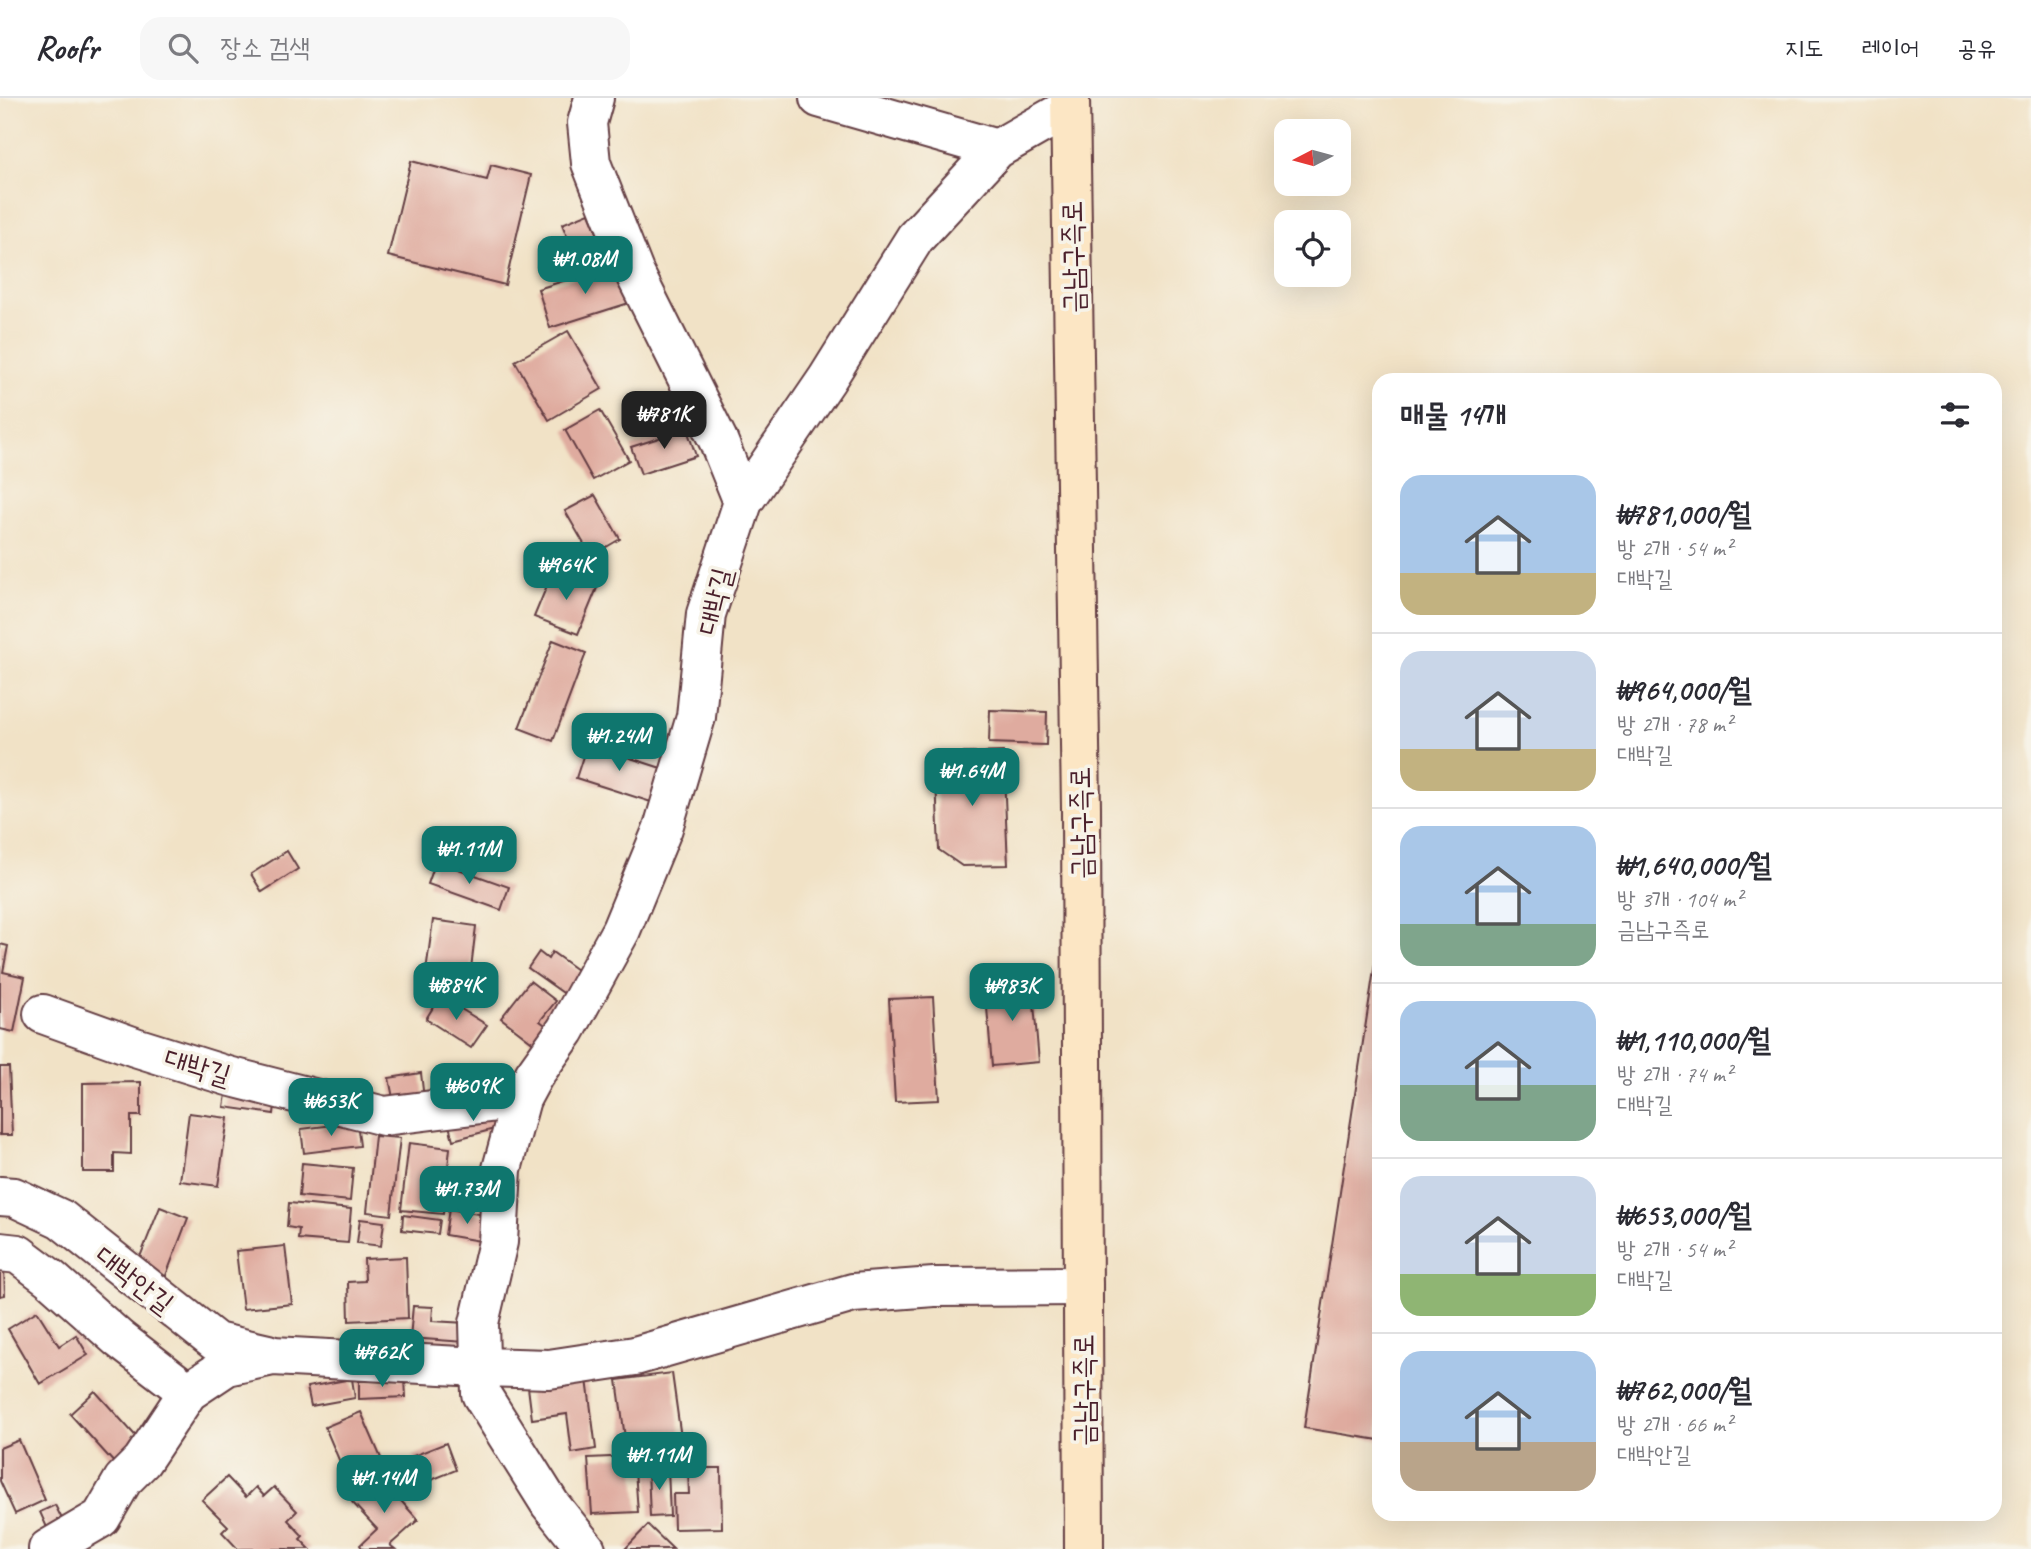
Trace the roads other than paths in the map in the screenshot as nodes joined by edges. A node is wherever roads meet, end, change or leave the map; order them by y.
1 (594, 98) edge
2 (819, 98) edge
3 (1070, 103) edge
4 (997, 149) junction
5 (743, 502) junction
6 (43, 1014) dead end
7 (521, 1099) junction
8 (0, 1196) edge
9 (0, 1252) edge
10 (1083, 1286) junction
11 (273, 1356) junction
12 (479, 1367) junction
13 (188, 1392) junction
14 (48, 1549) edge
15 (586, 1549) edge
16 (1084, 1549) edge

1 - 5 street
2 - 4 street
3 - 4 street, 대박길
3 - 10 main road, 금남구즉로
4 - 5 street, 대박길
5 - 7 street, 대박길
6 - 7 street, 대박길
7 - 12 street, 대박길
8 - 11 street, 대박안길
9 - 13 street, 대박안길
10 - 12 street, 대박안길
10 - 16 main road, 금남구즉로
11 - 12 street, 대박안길
11 - 13 street, 대박안길
12 - 15 street, 대박길
13 - 14 street, 대박안길

